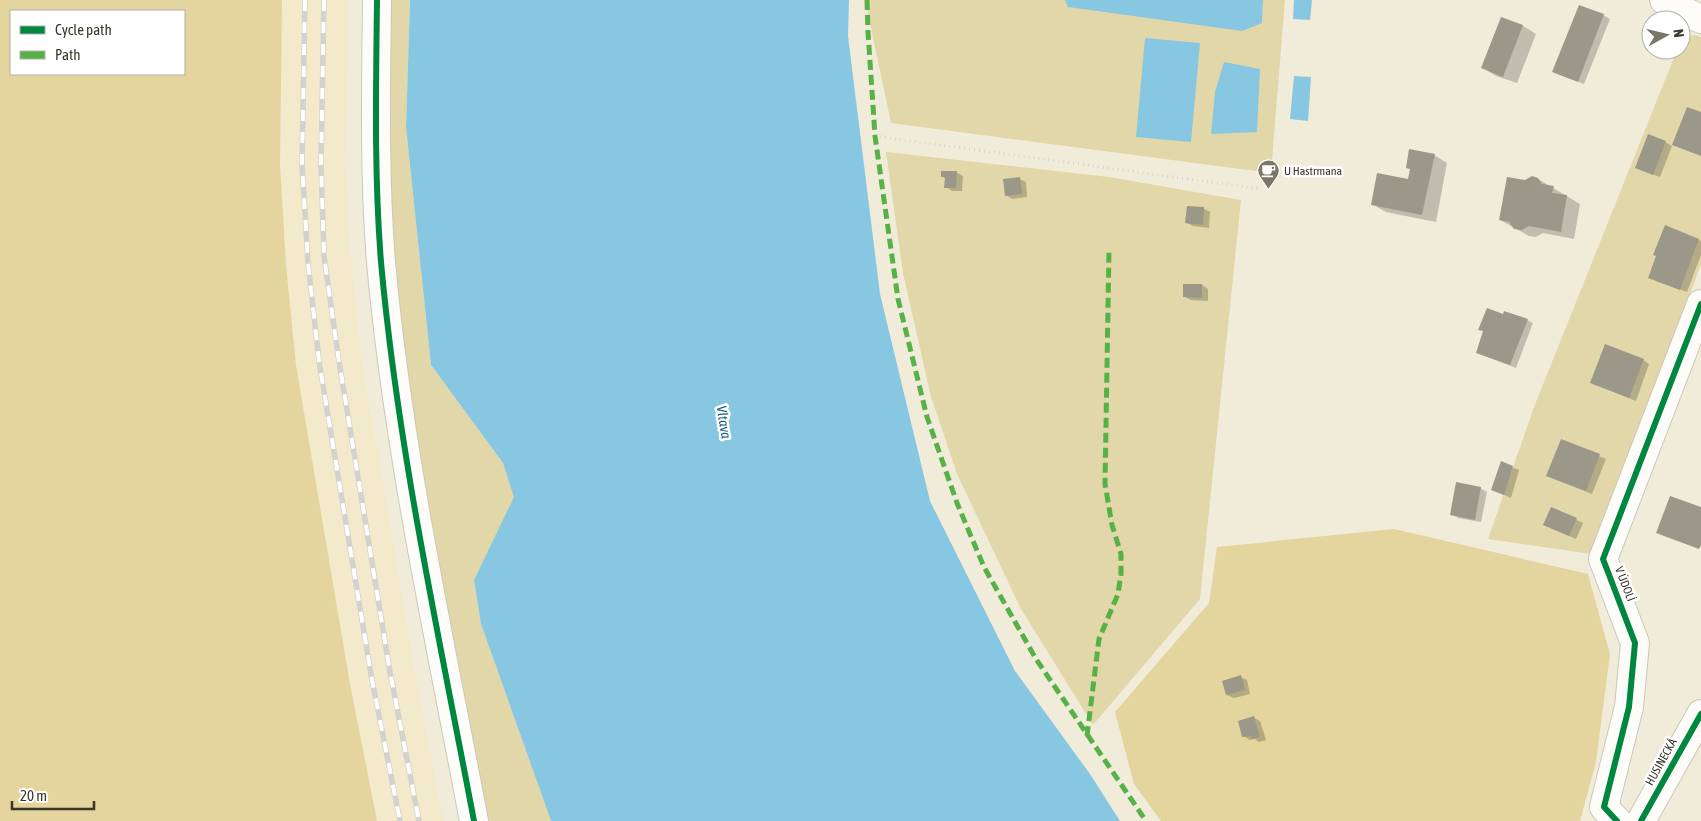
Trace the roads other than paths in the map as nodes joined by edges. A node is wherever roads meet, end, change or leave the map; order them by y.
1 (377, 0) edge
2 (1664, 0) edge
3 (1701, 19) edge
4 (1701, 304) edge
5 (1701, 714) edge
6 (474, 821) edge
7 (1617, 821) edge
8 (1641, 821) edge

1 - 6 street
2 - 3 street
4 - 7 street, V ÚDOLÍ
5 - 8 street, HUSINECKÁ

